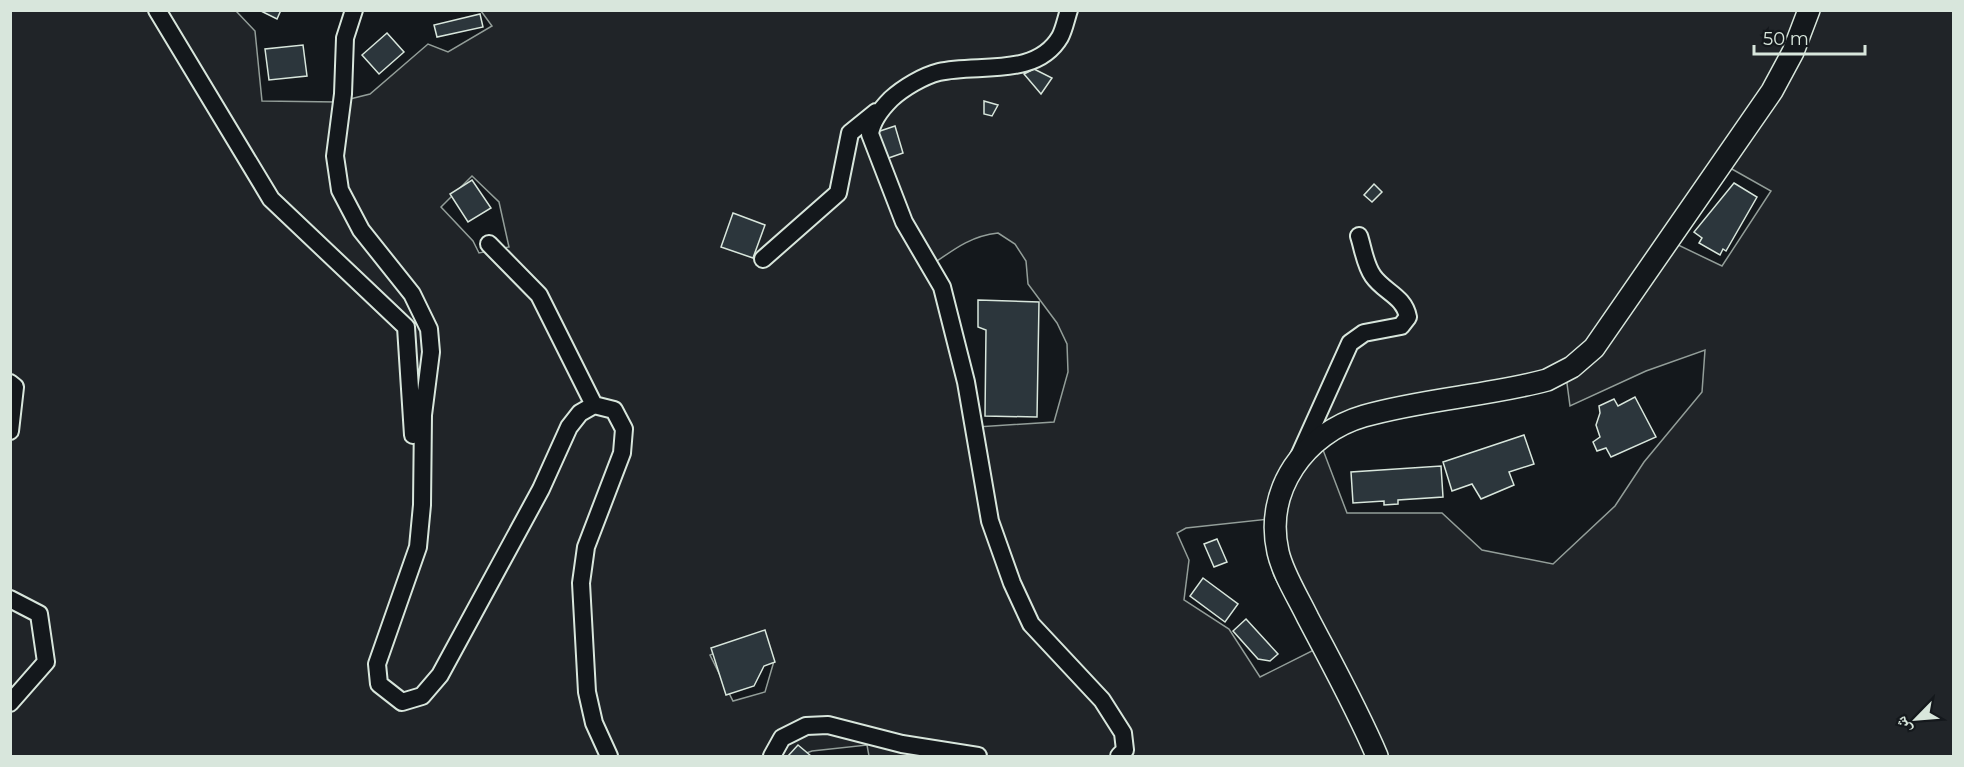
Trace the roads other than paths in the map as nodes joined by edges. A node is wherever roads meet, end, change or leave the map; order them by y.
1 (157, 10) edge
2 (354, 10) edge
3 (1069, 10) edge
4 (1809, 10) edge
5 (884, 106) junction
6 (1359, 236) dead end
7 (489, 244) dead end
8 (763, 259) dead end
9 (10, 383) edge
10 (594, 405) junction
11 (10, 431) edge
12 (1299, 457) junction
13 (423, 458) junction
14 (10, 599) edge
15 (10, 703) edge
16 (609, 756) edge
17 (772, 756) edge
18 (978, 756) edge
19 (1119, 756) edge
20 (1377, 756) edge

1 - 13 street
2 - 13 street
3 - 5 street
4 - 12 main road
5 - 8 street
5 - 19 street
6 - 12 street
7 - 10 street
9 - 11 street
10 - 13 street
10 - 16 street
12 - 20 main road
14 - 15 street
17 - 18 street

